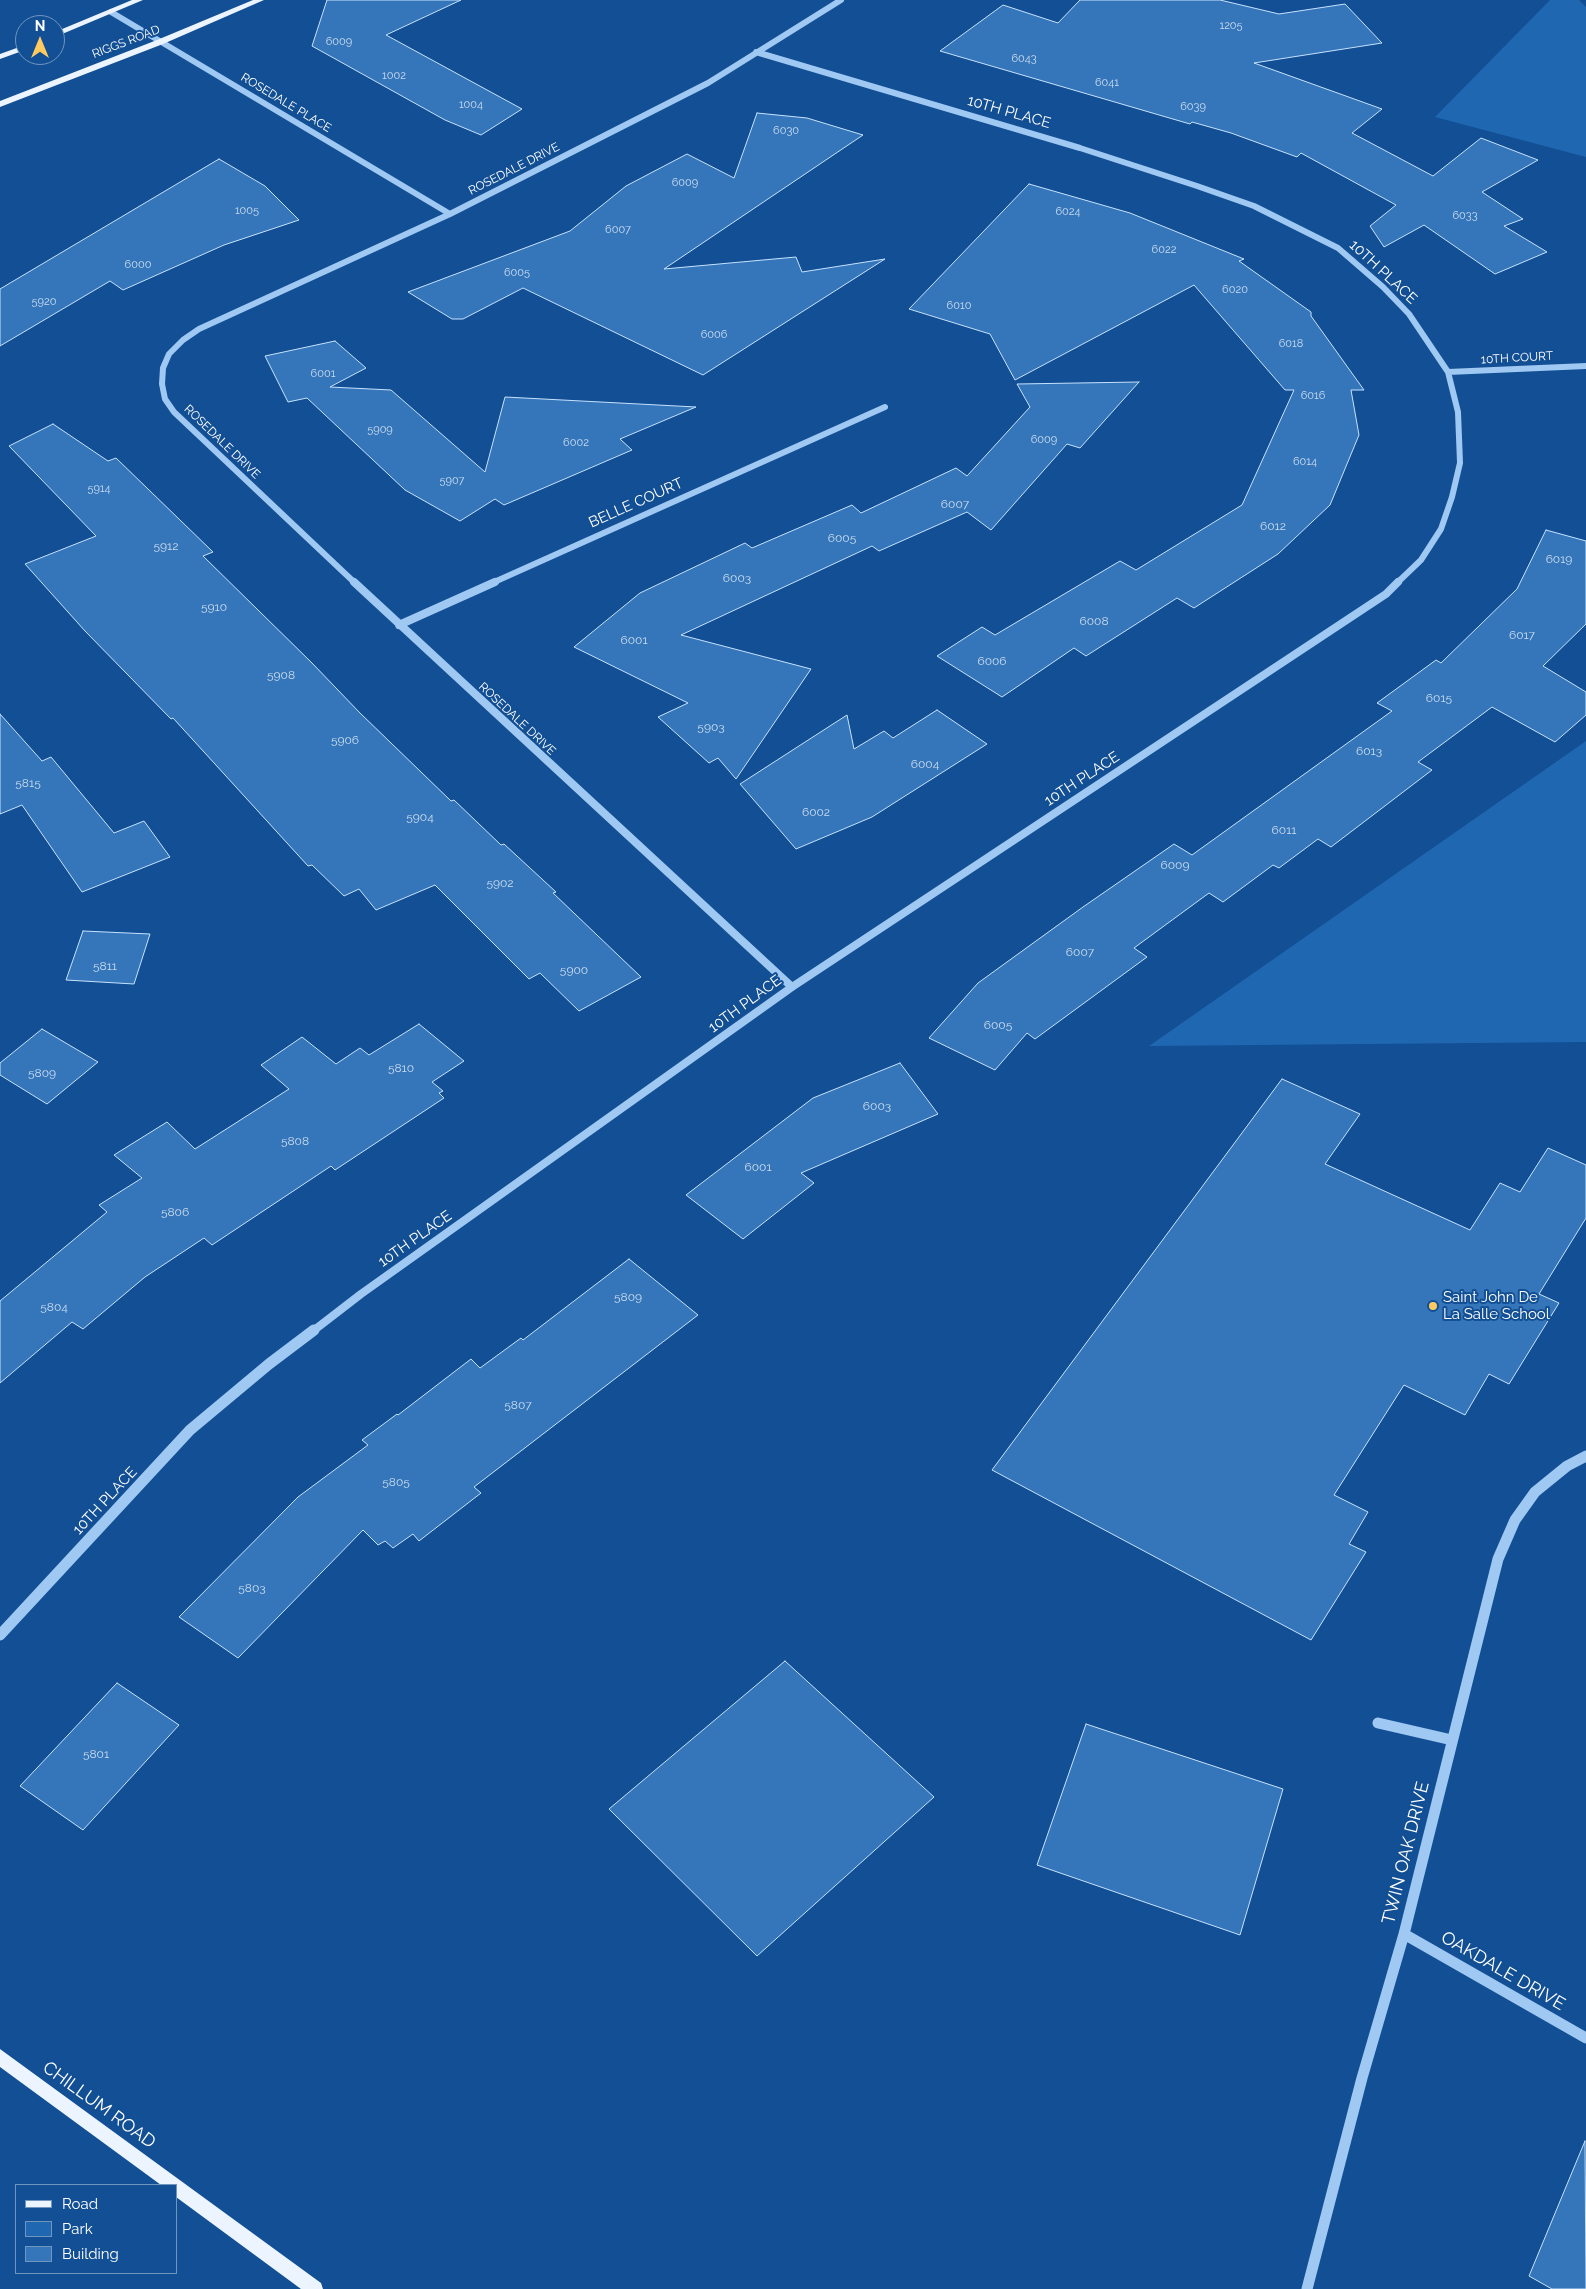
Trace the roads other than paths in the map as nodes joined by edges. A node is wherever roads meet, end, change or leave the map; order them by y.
1 (139, 0) edge
2 (260, 0) edge
3 (842, 0) edge
4 (111, 12) junction
5 (65, 31) edge
6 (160, 42) junction
7 (15, 51) edge
8 (756, 52) junction
9 (0, 56) edge
10 (0, 104) edge
11 (450, 214) junction
12 (1586, 366) edge
13 (1448, 372) junction
14 (886, 407) dead end
15 (399, 625) junction
16 (792, 987) junction
17 (1586, 1456) edge
18 (0, 1635) edge
19 (1378, 1723) dead end
20 (1452, 1740) junction
21 (1404, 1934) junction
22 (1586, 2038) edge
23 (0, 2057) edge
24 (172, 2184) edge
25 (178, 2188) edge
26 (315, 2289) edge
27 (1307, 2289) edge

1 - 4 main road
2 - 6 main road, RIGGS ROAD
3 - 8 street, ROSEDALE DRIVE
4 - 5 main road
4 - 6 street, ROSEDALE PLACE
6 - 10 main road, RIGGS ROAD
6 - 11 street, ROSEDALE PLACE
7 - 9 main road
8 - 11 street, ROSEDALE DRIVE
8 - 13 street, 10TH PLACE
11 - 15 street, ROSEDALE DRIVE
12 - 13 street, 10TH COURT
13 - 16 street, 10TH PLACE
14 - 15 street, BELLE COURT
15 - 16 street, ROSEDALE DRIVE
16 - 18 street, 10TH PLACE
17 - 20 street, TWIN OAK DRIVE
19 - 20 street
20 - 21 street, TWIN OAK DRIVE
21 - 22 street, OAKDALE DRIVE
21 - 27 street, TWIN OAK DRIVE
23 - 24 main road, CHILLUM ROAD
25 - 26 main road, CHILLUM ROAD

